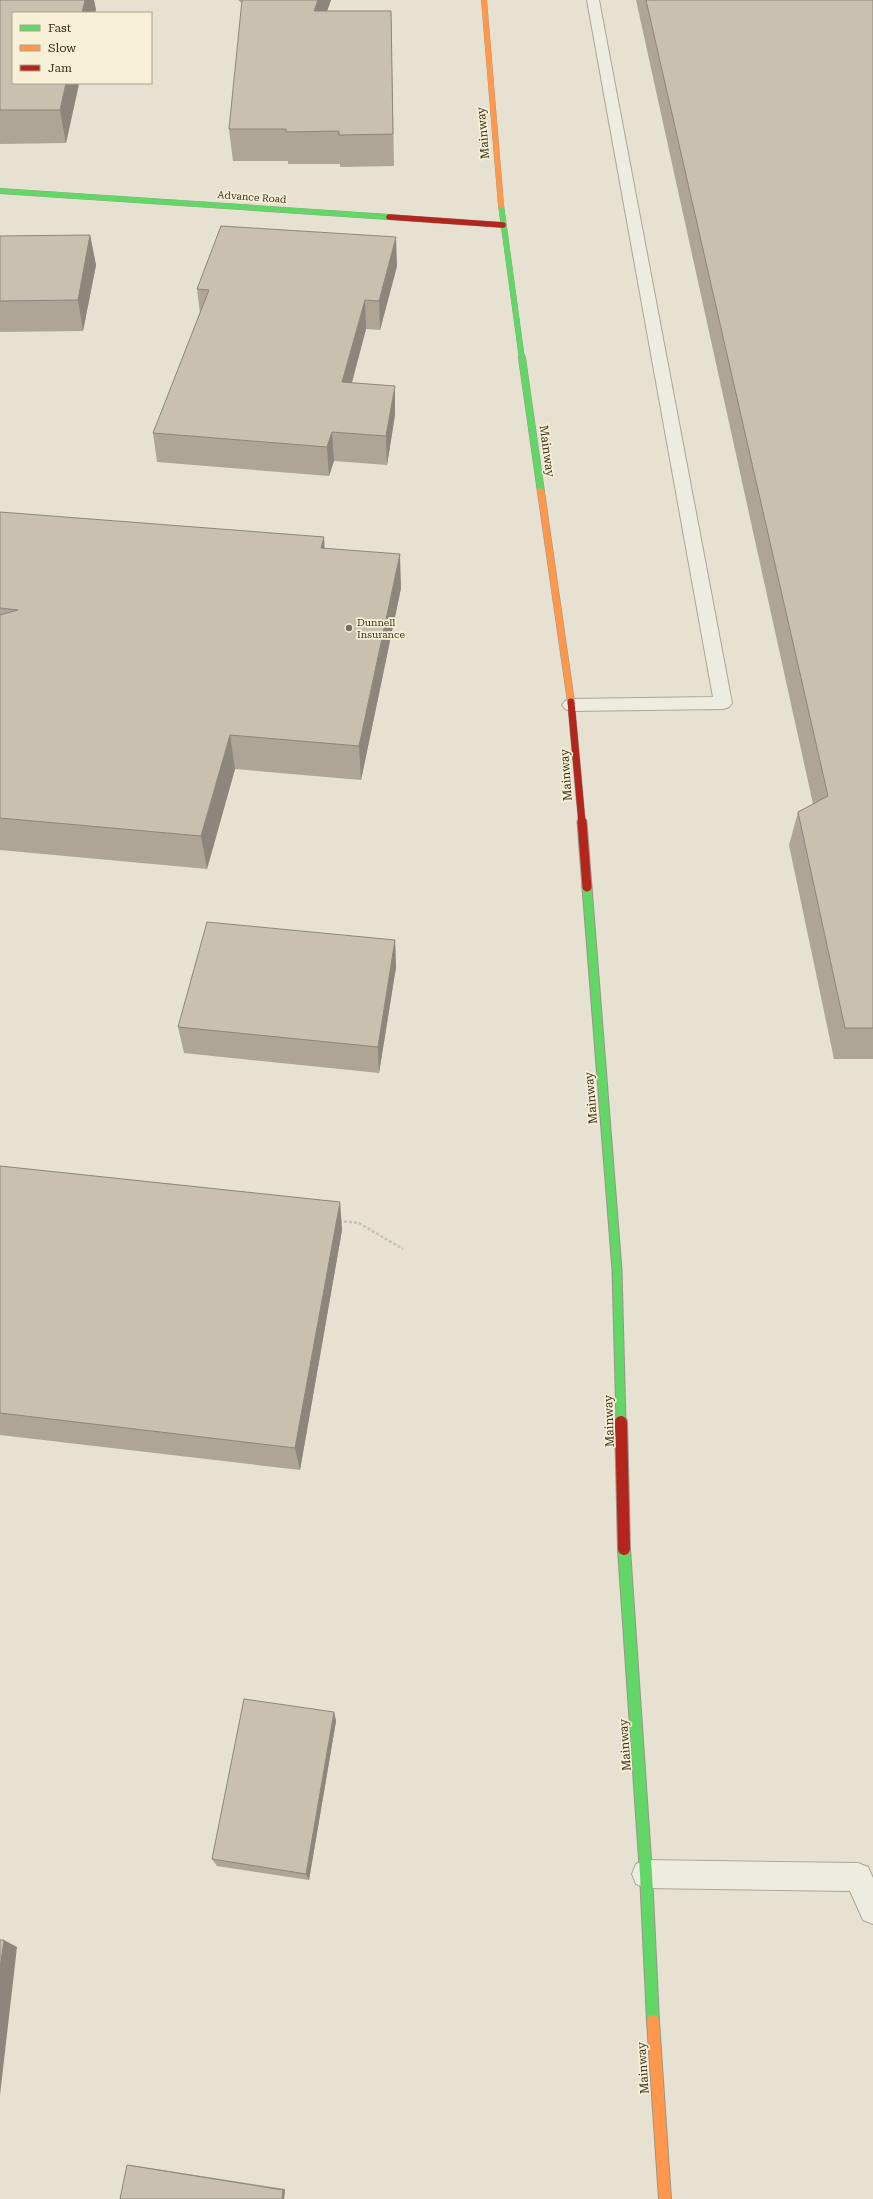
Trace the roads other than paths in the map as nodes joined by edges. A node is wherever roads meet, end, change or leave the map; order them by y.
1 (484, 0) edge
2 (593, 0) edge
3 (0, 191) edge
4 (503, 225) junction
5 (571, 705) junction
6 (646, 1874) junction
7 (873, 1910) edge
8 (665, 2199) edge

1 - 4 street, Mainway
2 - 5 lane
3 - 4 street, Advance Road
4 - 5 street, Mainway
5 - 6 street, Mainway
6 - 7 lane
6 - 8 street, Mainway

